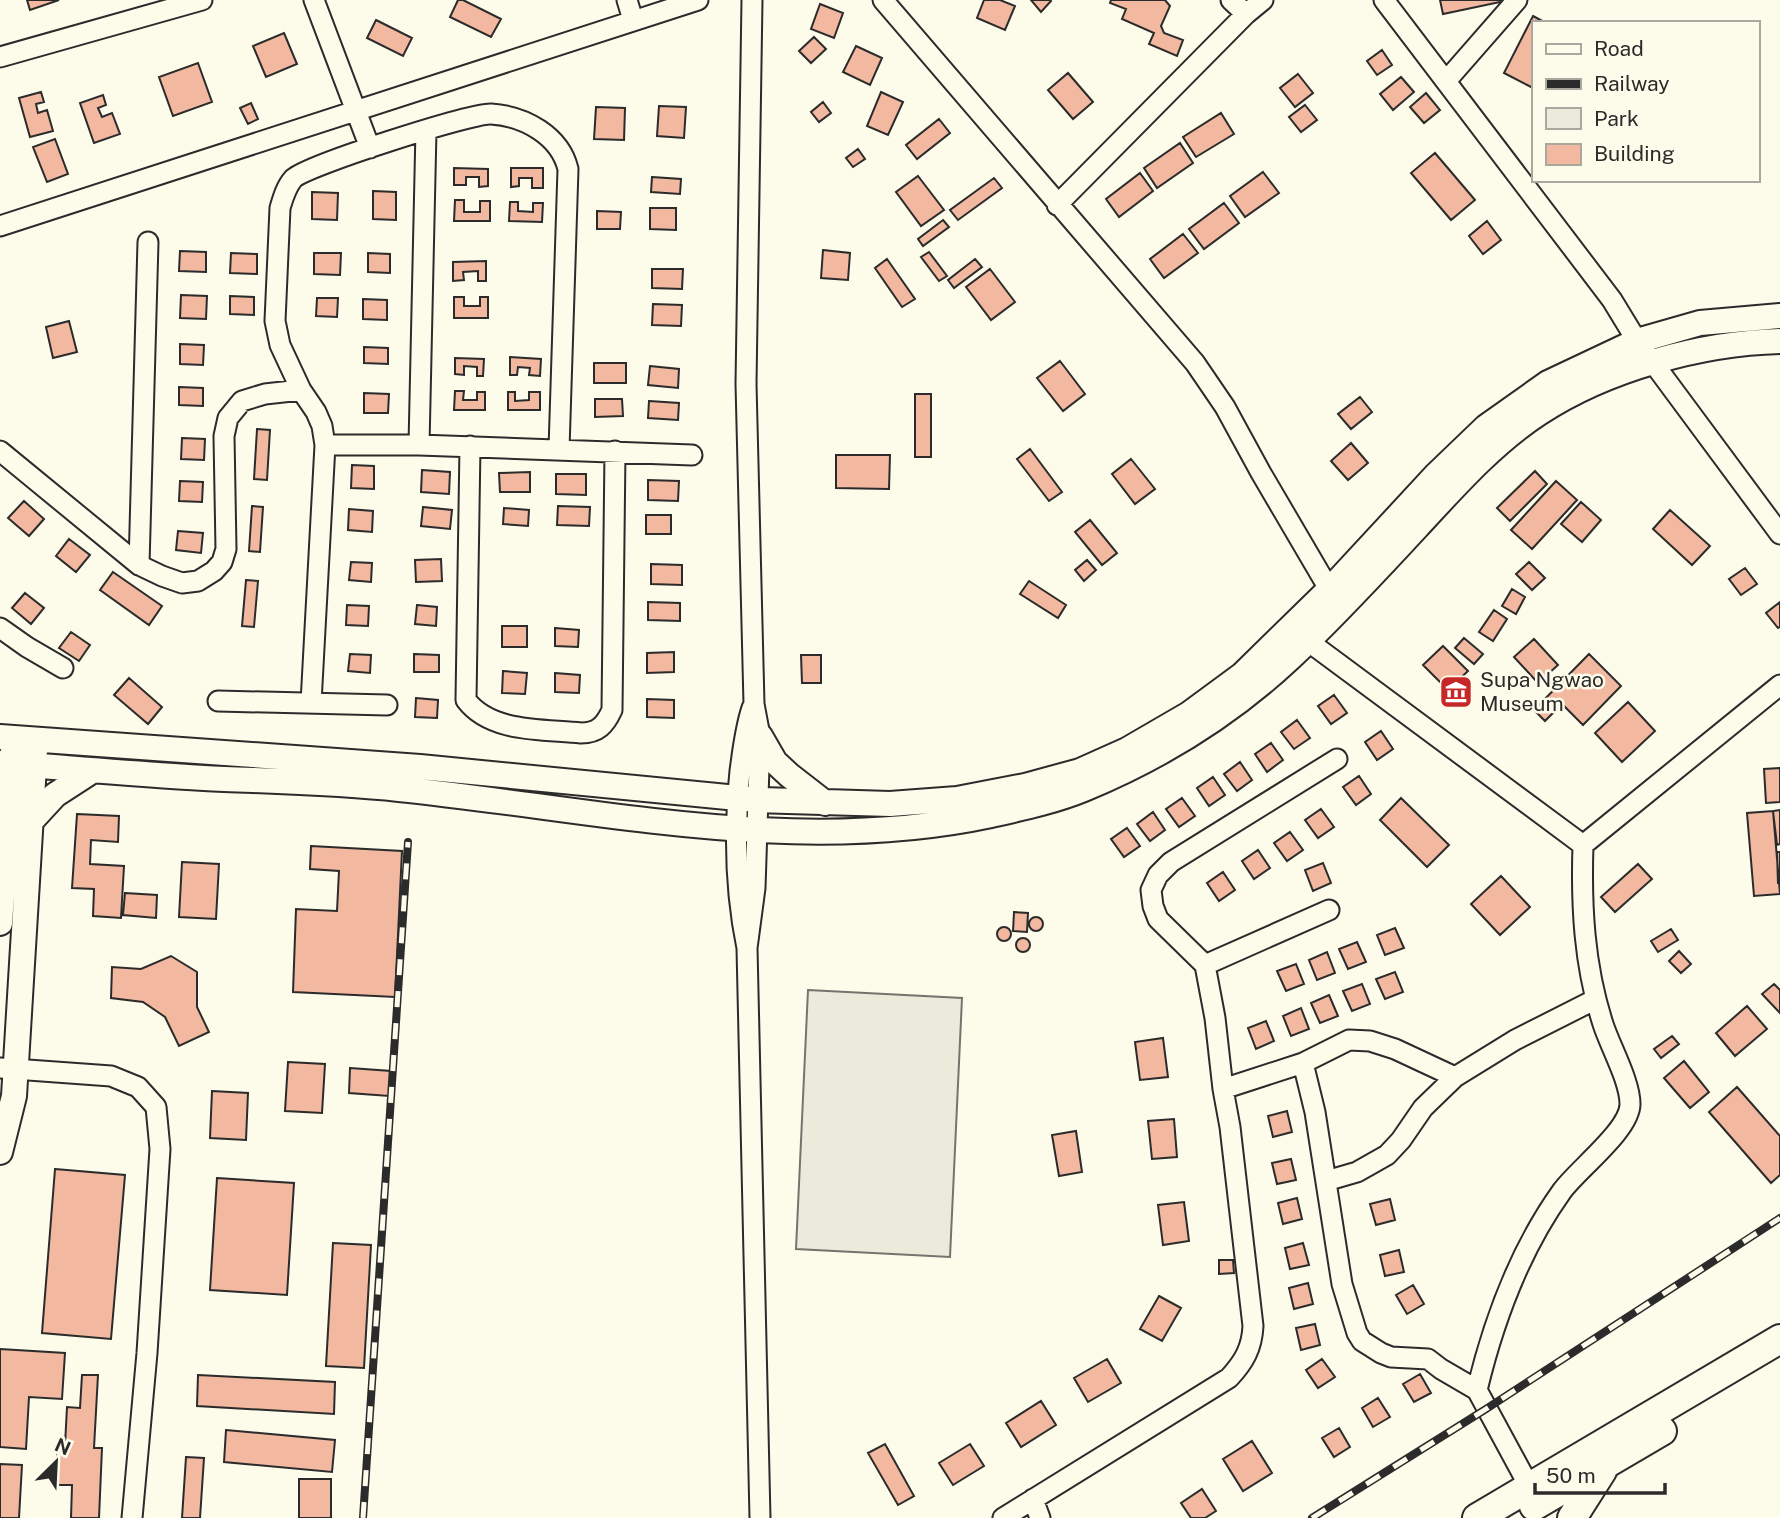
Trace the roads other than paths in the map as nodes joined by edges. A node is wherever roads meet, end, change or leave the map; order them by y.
1 (202, 0) edge
2 (314, 0) edge
3 (626, 0) edge
4 (698, 0) edge
5 (752, 0) edge
6 (883, 0) edge
7 (1231, 0) edge
8 (1264, 0) edge
9 (1384, 0) edge
10 (1517, 0) edge
11 (1246, 14) junction
12 (633, 20) junction
13 (0, 57) edge
14 (1447, 80) junction
15 (357, 110) junction
16 (426, 130) junction
17 (370, 148) junction
18 (1058, 205) junction
19 (0, 226) edge
20 (149, 242) dead end
21 (1780, 316) edge
22 (1637, 341) junction
23 (1780, 341) edge
24 (1653, 363) junction
25 (301, 390) junction
26 (325, 445) junction
27 (419, 445) junction
28 (470, 446) junction
29 (559, 449) junction
30 (0, 451) edge
31 (615, 452) junction
32 (692, 454) dead end
33 (1780, 534) edge
34 (139, 565) junction
35 (1329, 589) junction
36 (0, 628) edge
37 (1299, 634) junction
38 (63, 667) dead end
39 (1780, 685) edge
40 (218, 701) dead end
41 (311, 703) junction
42 (754, 704) junction
43 (387, 705) dead end
44 (760, 736) junction
45 (16, 738) edge
46 (1337, 759) dead end
47 (15, 764) edge
48 (92, 771) junction
49 (747, 799) junction
50 (825, 803) junction
51 (4, 820) edge
52 (31, 821) junction
53 (747, 830) junction
54 (1583, 845) junction
55 (1329, 910) dead end
56 (0, 923) edge
57 (1205, 965) junction
58 (1596, 999) junction
59 (9, 1017) edge
60 (1303, 1063) junction
61 (8, 1069) edge
62 (1455, 1077) junction
63 (1223, 1089) junction
64 (0, 1152) edge
65 (1326, 1181) junction
66 (1780, 1339) edge
67 (1780, 1359) edge
68 (1477, 1390) junction
69 (1605, 1465) junction
70 (1529, 1486) junction
71 (1033, 1499) junction
72 (132, 1518) edge
73 (760, 1518) edge
74 (1003, 1518) edge
75 (1040, 1518) edge
76 (1477, 1518) edge
77 (1514, 1518) edge
78 (1572, 1518) edge

1 - 13 street
2 - 15 street
3 - 12 street
4 - 12 street
5 - 42 street
6 - 18 street
7 - 11 street
8 - 11 street
9 - 14 street
10 - 14 street
11 - 18 street
12 - 15 street
14 - 22 street
15 - 17 street
15 - 19 street
16 - 17 street
16 - 27 street
16 - 29 street
17 - 25 street
18 - 35 street
20 - 34 street
21 - 22 main road
22 - 24 street
22 - 35 main road
23 - 24 main road
24 - 33 street
24 - 37 main road
25 - 26 street
25 - 34 street
26 - 27 street
26 - 41 street
27 - 28 street
28 - 29 street
28 - 31 street
29 - 31 street
30 - 34 street
31 - 32 street
35 - 37 main road
36 - 38 street
37 - 50 main road
37 - 53 main road
37 - 54 street
39 - 54 street
40 - 41 street
41 - 43 street
42 - 44 street
42 - 49 street
44 - 49 street
44 - 50 main road
45 - 47 main road
45 - 49 main road
46 - 57 street
47 - 48 main road
47 - 51 main road
47 - 52 main road
48 - 52 main road
48 - 53 main road
49 - 50 main road
49 - 53 street
51 - 56 main road
52 - 59 main road
53 - 73 street
54 - 58 street
55 - 57 street
57 - 63 street
58 - 62 street
58 - 68 street
59 - 61 main road
60 - 62 street
60 - 63 street
60 - 65 street
61 - 64 main road
61 - 72 street
62 - 65 street
63 - 71 street
65 - 68 street
66 - 70 highway
67 - 69 highway
68 - 70 street
69 - 77 highway
69 - 78 highway
70 - 76 highway
71 - 74 street
71 - 75 street

